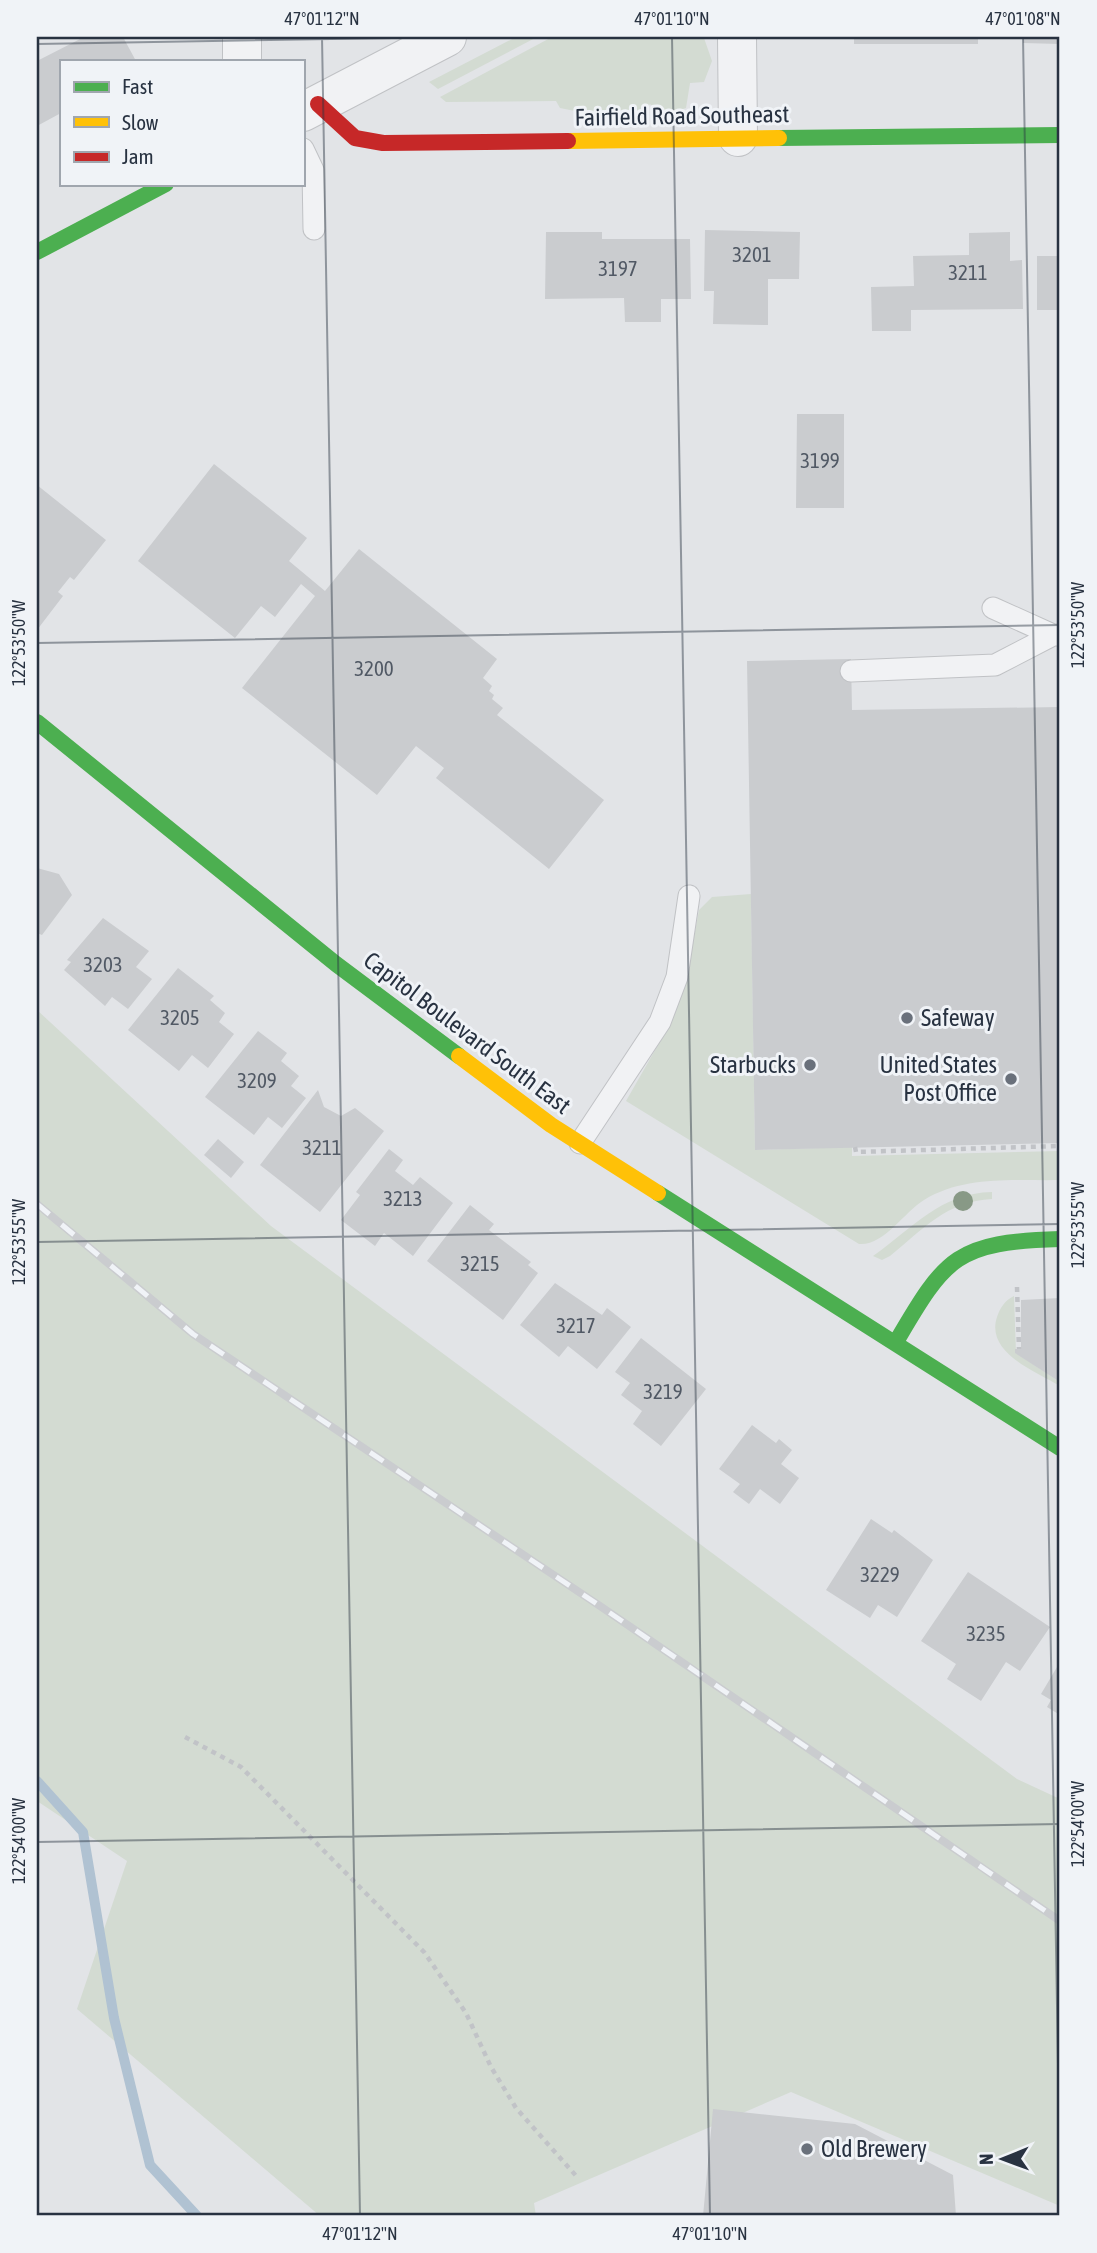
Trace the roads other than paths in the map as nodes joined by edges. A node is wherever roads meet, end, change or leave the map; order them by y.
1 (242, 37) edge
2 (447, 37) edge
3 (737, 37) edge
4 (242, 60) edge
5 (310, 108) edge
6 (1060, 135) edge
7 (737, 137) junction
8 (304, 151) edge
9 (162, 186) edge
10 (314, 229) dead end
11 (37, 252) edge
12 (993, 608) dead end
13 (1057, 635) edge
14 (851, 671) dead end
15 (37, 722) edge
16 (689, 896) dead end
17 (580, 1143) junction
18 (1060, 1240) edge
19 (896, 1342) junction
20 (1060, 1448) edge

1 - 4 street
2 - 5 street
3 - 7 street
5 - 7 main road, Fairfield Road Southeast
6 - 7 main road, Fairfield Road Southeast
8 - 10 lane
9 - 11 main road
12 - 13 lane
13 - 14 lane
15 - 17 main road, Capitol Boulevard South East
16 - 17 lane
17 - 19 main road, Capitol Boulevard South East
18 - 19 main road
19 - 20 main road, Capitol Boulevard South East

